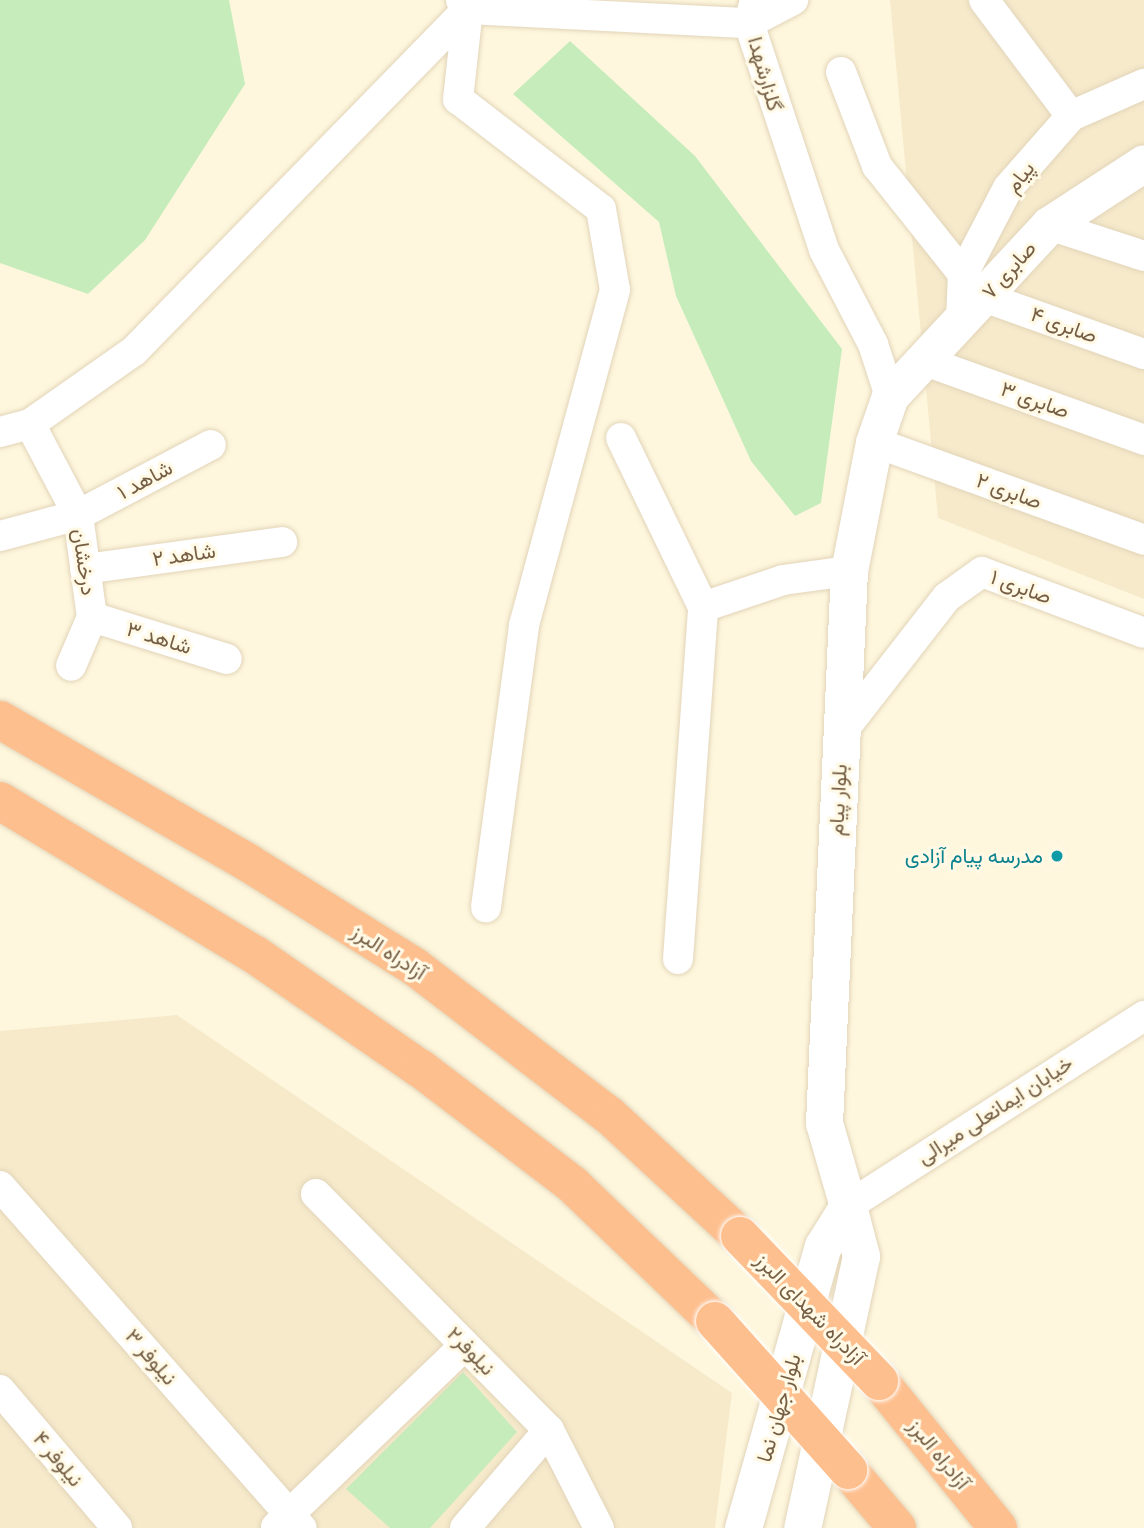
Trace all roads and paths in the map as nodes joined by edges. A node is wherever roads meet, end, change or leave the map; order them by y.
1 (793, 0) edge
2 (984, 0) edge
3 (464, 4) edge
4 (752, 11) edge
5 (841, 72) dead end
6 (1144, 84) edge
7 (1072, 116) junction
8 (1144, 163) edge
9 (1049, 225) junction
10 (1144, 256) edge
11 (970, 297) junction
12 (1144, 354) edge
13 (925, 361) junction
14 (890, 396) junction
15 (30, 424) junction
16 (0, 432) edge
17 (621, 438) dead end
18 (1144, 440) edge
19 (874, 442) junction
20 (211, 445) dead end
21 (78, 515) junction
22 (0, 536) edge
23 (1144, 540) edge
24 (282, 542) dead end
25 (85, 569) junction
26 (849, 571) junction
27 (703, 607) junction
28 (92, 617) junction
29 (1144, 633) edge
30 (227, 659) dead end
31 (71, 666) dead end
32 (0, 720) edge
33 (841, 733) junction
34 (0, 801) edge
35 (486, 907) dead end
36 (678, 959) dead end
37 (1144, 1016) edge
38 (0, 1186) edge
39 (316, 1194) dead end
40 (848, 1206) junction
41 (740, 1236) joint
42 (465, 1345) junction
43 (879, 1381) joint
44 (0, 1390) edge
45 (549, 1430) junction
46 (289, 1523) edge
47 (117, 1528) edge
48 (465, 1528) edge
49 (599, 1528) edge
50 (743, 1528) edge
51 (802, 1528) edge
52 (897, 1528) edge
53 (998, 1528) edge

1 - 4 street
2 - 7 street
3 - 4 street, گلزارشهدا
3 - 15 street
3 - 35 street
4 - 14 street, گلزارشهدا
5 - 11 street
6 - 7 street, پیام
7 - 11 street, پیام
8 - 9 street, صابری ۷
9 - 10 street
9 - 11 street, صابری ۷
11 - 12 street, صابری ۴
11 - 13 street, صابری ۷
13 - 14 street, صابری ۷
13 - 18 street, صابری ۳
14 - 19 street, بلوار پیام
15 - 16 street
15 - 21 street, درخشان
17 - 27 street
19 - 23 street, صابری ۲
19 - 26 street, بلوار پیام
20 - 21 street, شاهد ۱
21 - 22 street, شاهد ۱
21 - 25 street, درخشان
24 - 25 street, شاهد ۲
25 - 28 street, درخشان
26 - 27 street
26 - 33 street, بلوار پیام
27 - 36 street
28 - 30 street, شاهد ۳
28 - 31 street, درخشان
29 - 33 street, صابری ۱
32 - 41 highway, آزادراه البرز
33 - 40 street, بلوار پیام
34 - 52 highway, bridge
37 - 40 street, خیابان ایمانعلی میرالی
38 - 46 street, نیلوفر ۳
39 - 42 street, ۲نیلوفر
40 - 50 street, بلوار جهان نما
40 - 51 street
41 - 43 highway, آزادراه شهدای البرز, bridge
42 - 45 street, ۲نیلوفر
42 - 46 street
43 - 53 highway, آزادراه البرز
44 - 47 street, نیلوفر ۴
45 - 48 street
45 - 49 street, ۲نیلوفر

